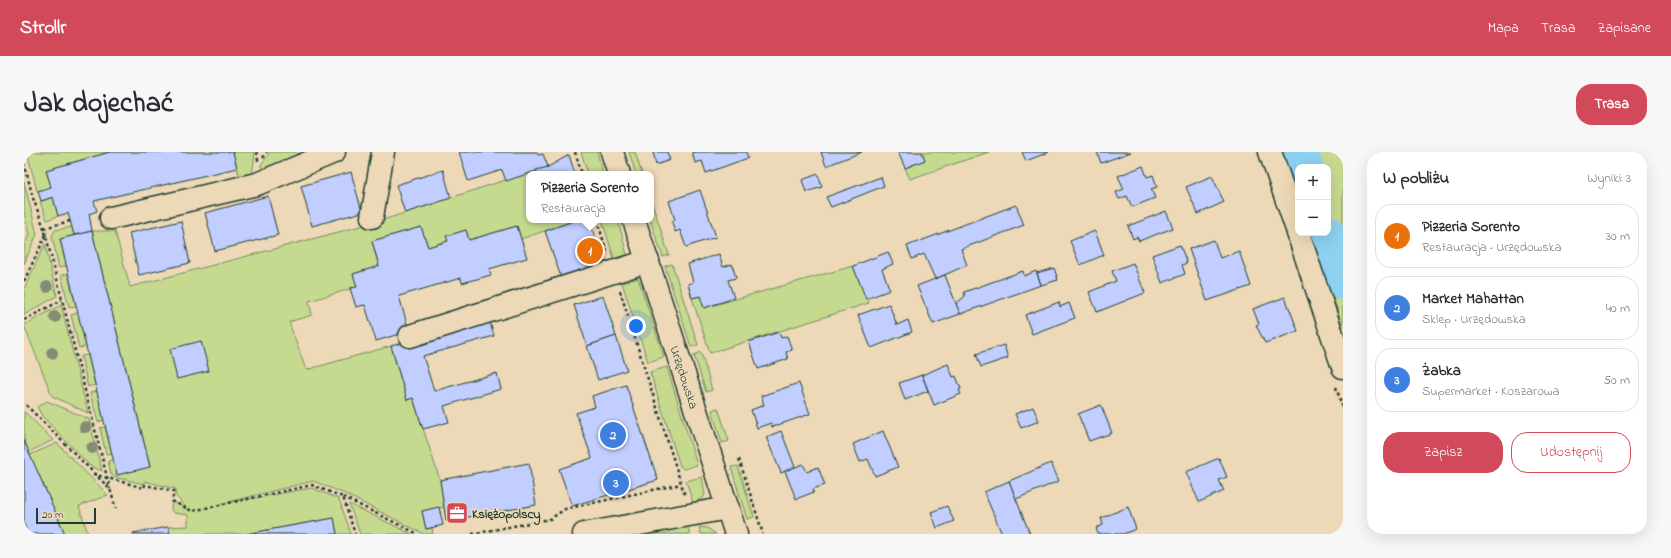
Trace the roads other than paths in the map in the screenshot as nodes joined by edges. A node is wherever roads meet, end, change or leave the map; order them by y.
1 (334, 152) edge
2 (383, 152) edge
3 (612, 152) edge
4 (1270, 152) edge
5 (619, 171) edge
6 (372, 217) dead end
7 (111, 218) dead end
8 (635, 223) edge
9 (1295, 224) edge
10 (1299, 236) edge
11 (648, 261) junction
12 (410, 336) dead end
13 (1343, 366) edge
14 (728, 508) junction
15 (610, 532) edge
16 (584, 534) edge
17 (736, 534) edge

1 - 7 street
2 - 6 street
3 - 5 street
4 - 9 street
8 - 11 street, Urzędowska
10 - 13 street
11 - 12 street
11 - 14 street, Urzędowska
14 - 15 street
14 - 17 street, Urzędowska
15 - 16 street

